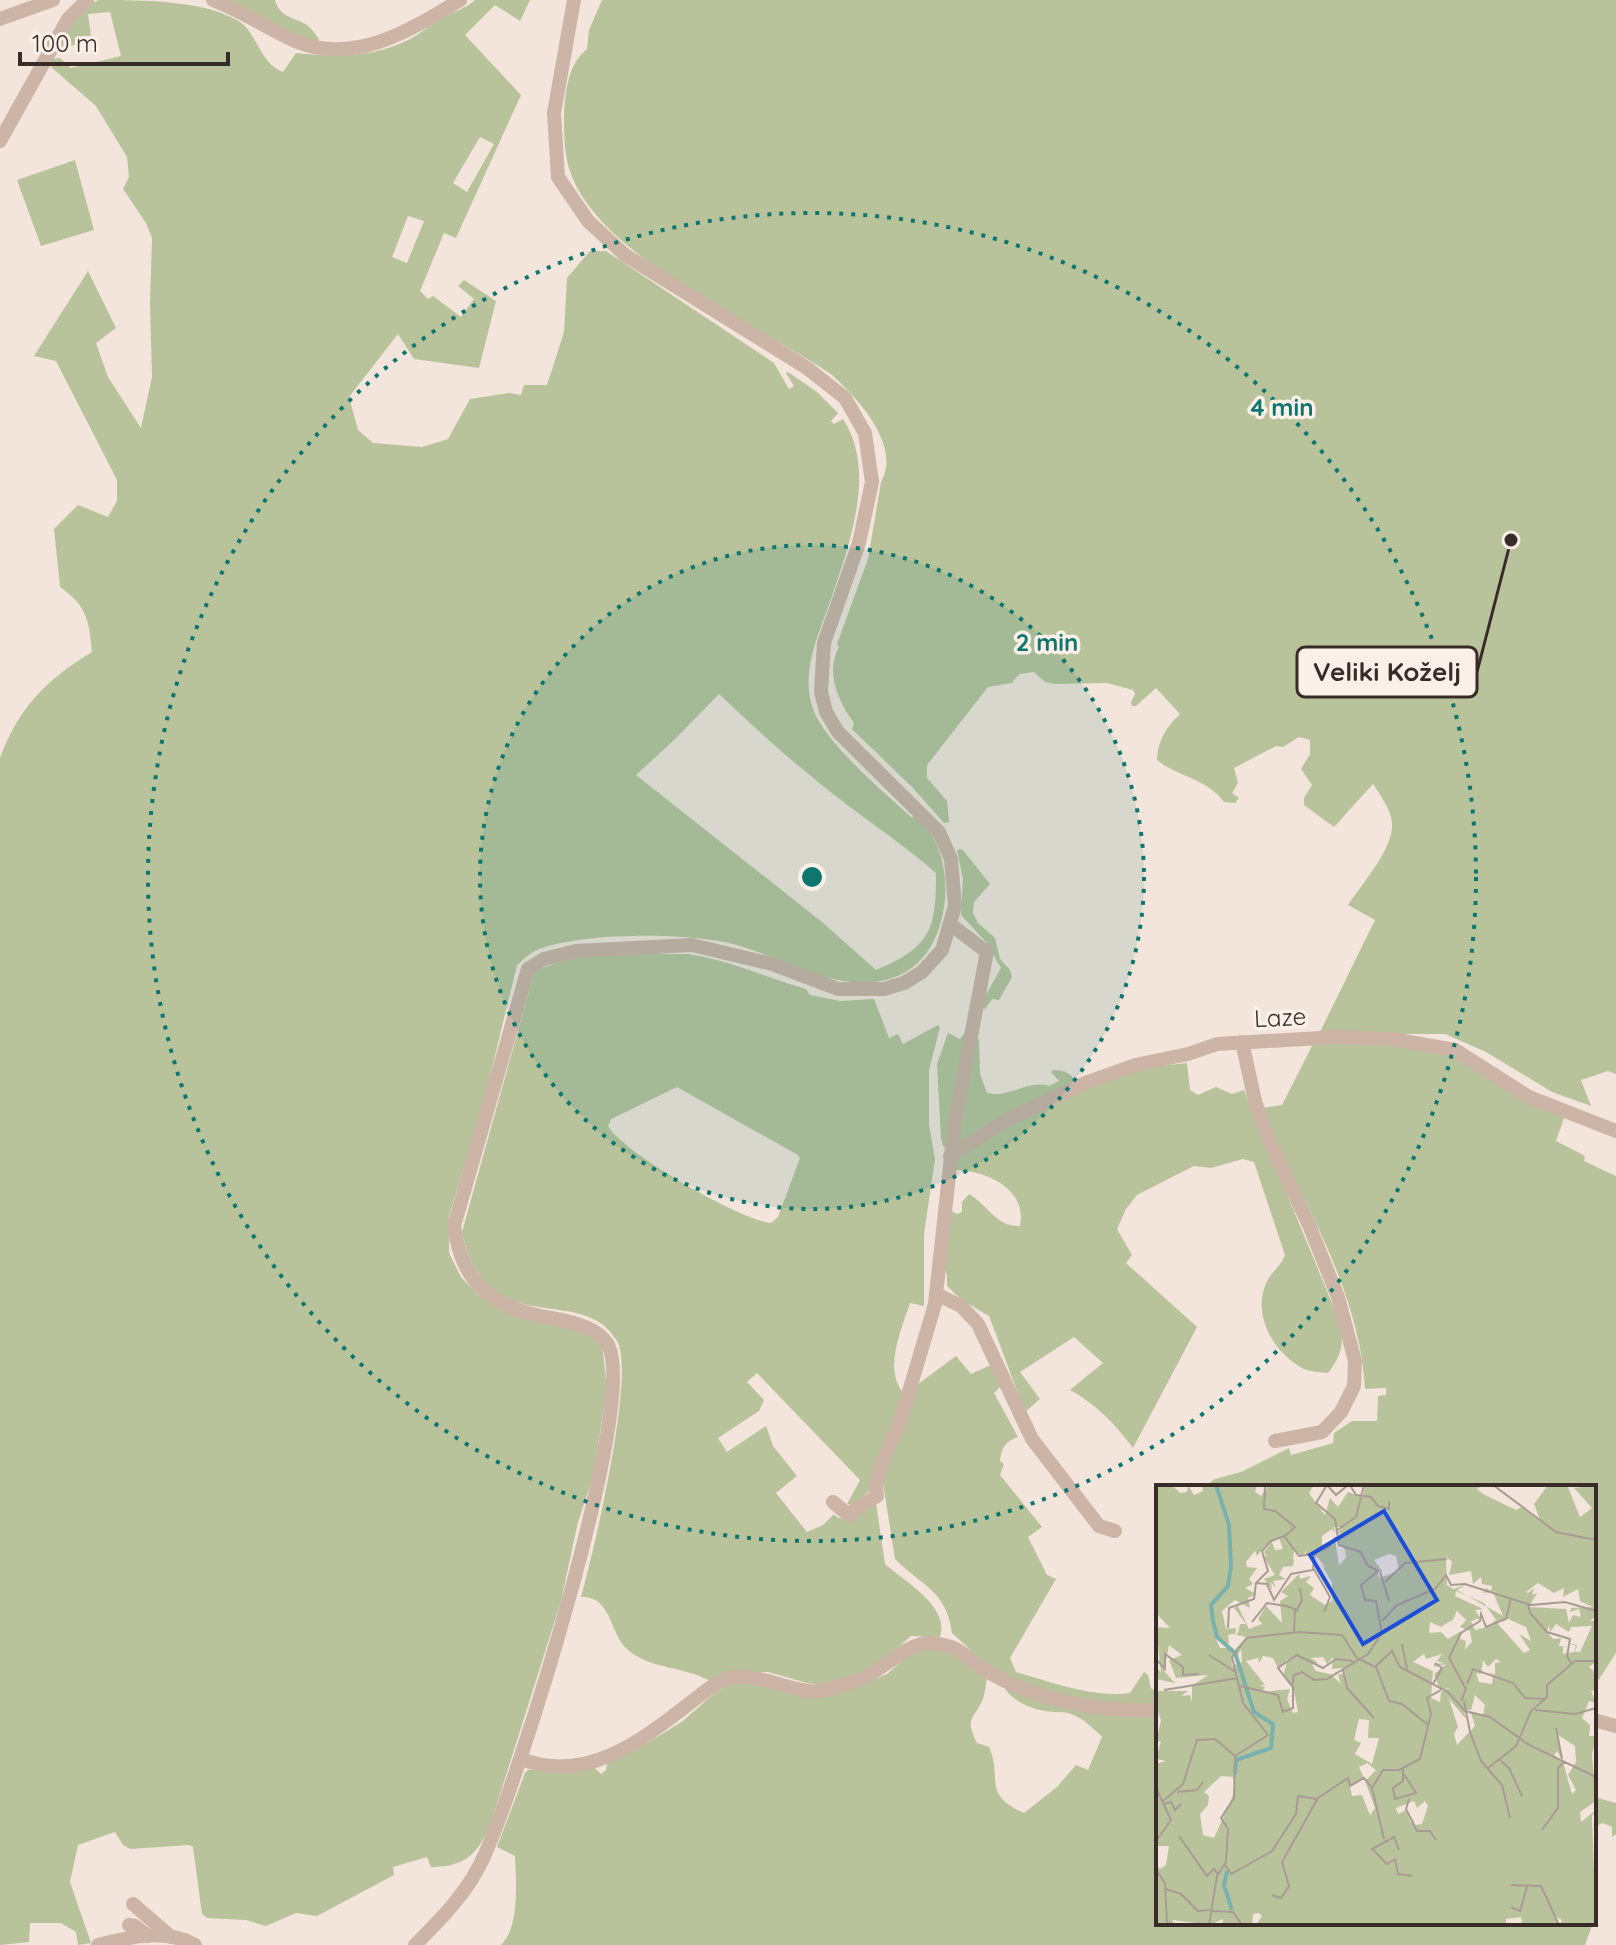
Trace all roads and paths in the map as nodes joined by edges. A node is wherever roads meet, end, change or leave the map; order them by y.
1 (53, 0) edge
2 (87, 0) edge
3 (213, 0) edge
4 (460, 0) edge
5 (574, 0) edge
6 (0, 19) edge
7 (0, 141) edge
8 (950, 924) junction
9 (1242, 1042) junction
10 (1616, 1131) edge
11 (950, 1156) junction
12 (936, 1294) junction
13 (1275, 1441) dead end
14 (833, 1502) dead end
15 (1115, 1531) dead end
16 (1156, 1710) edge
17 (1596, 1721) edge
18 (1616, 1726) edge
19 (521, 1759) junction
20 (133, 1904) dead end
21 (129, 1925) dead end
22 (148, 1936) junction
23 (171, 1937) junction
24 (98, 1945) edge
25 (195, 1945) edge
26 (415, 1945) edge

1 - 6 street
2 - 7 street
3 - 4 street
5 - 8 street
8 - 11 street
8 - 19 street
9 - 10 street, Laze
9 - 11 street, Laze
9 - 13 street
11 - 12 street
12 - 14 street
12 - 15 street
16 - 19 street
17 - 18 street
19 - 26 street
20 - 23 street
21 - 22 street
22 - 23 street
22 - 24 street
23 - 25 street

